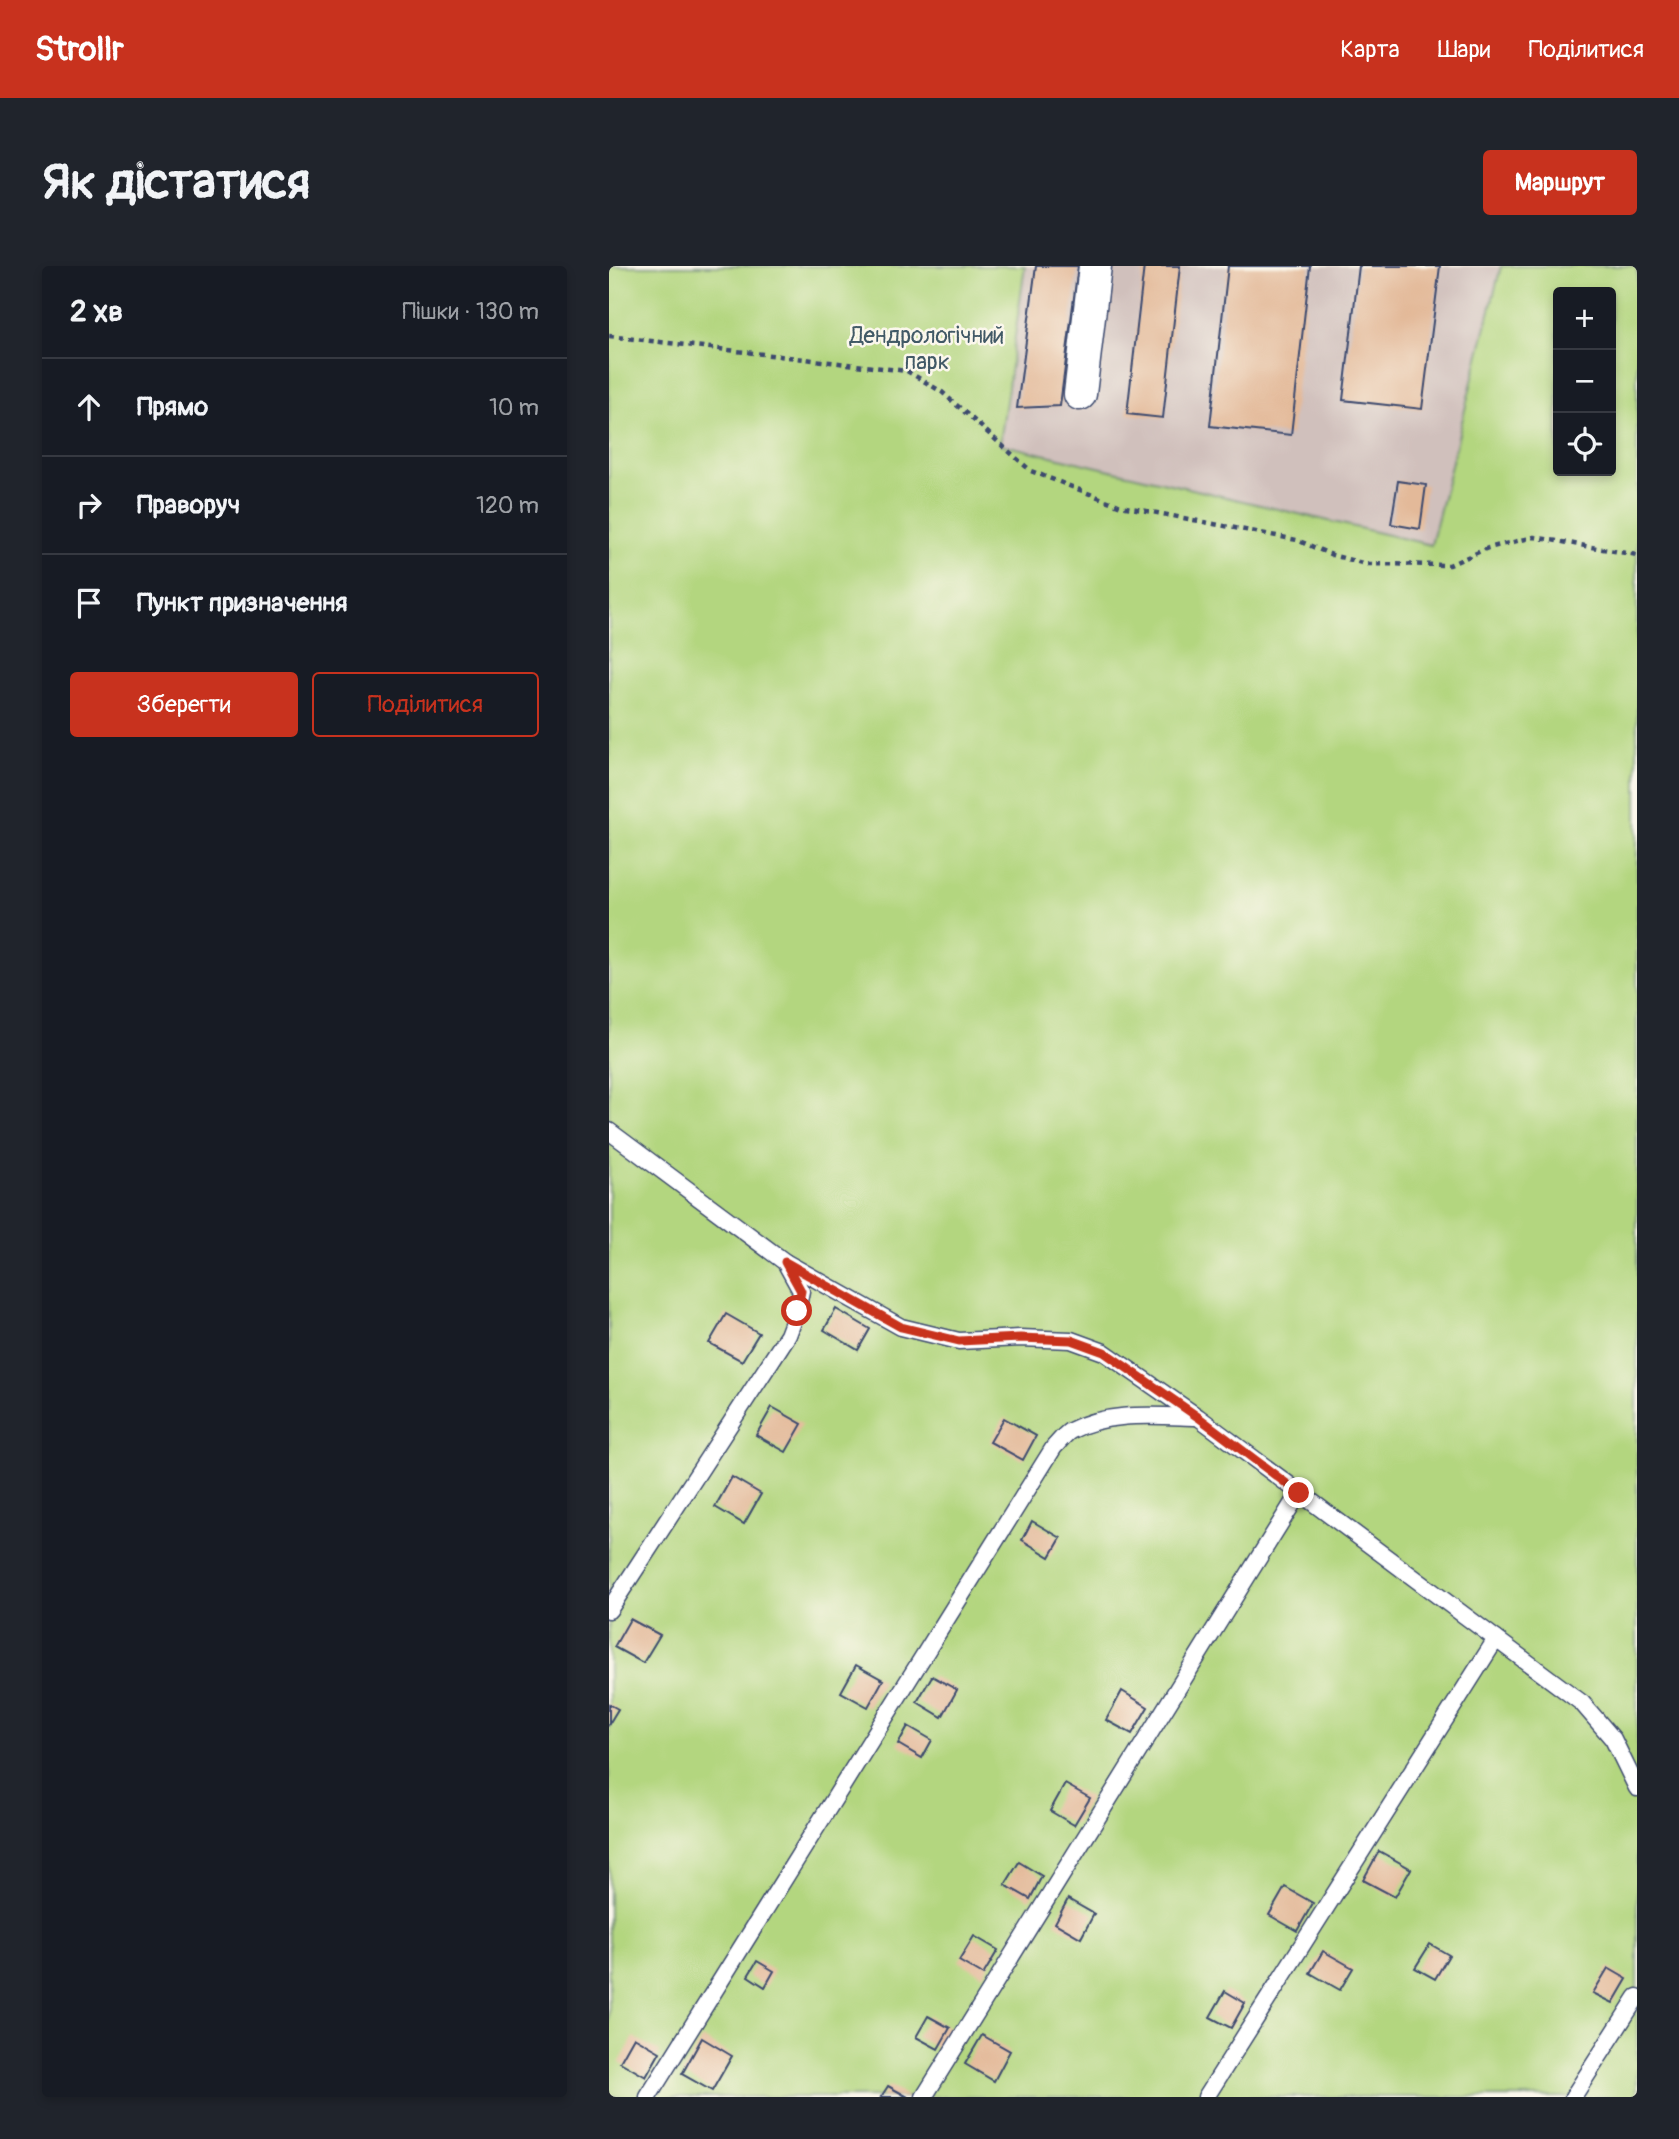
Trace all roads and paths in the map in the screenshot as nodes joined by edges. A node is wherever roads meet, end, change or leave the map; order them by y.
1 (1095, 266) edge
2 (609, 336) edge
3 (1080, 394) dead end
4 (1637, 555) edge
5 (609, 1131) edge
6 (785, 1262) junction
7 (1198, 1417) junction
8 (1299, 1493) junction
9 (609, 1610) edge
10 (1496, 1639) junction
11 (1637, 1788) edge
12 (1637, 1997) edge
13 (648, 2097) edge
14 (924, 2097) edge
15 (1206, 2097) edge
16 (1573, 2097) edge

1 - 3 street
2 - 4 path
5 - 6 lane
6 - 7 lane
6 - 9 lane
7 - 8 lane
7 - 13 lane
8 - 10 lane
8 - 14 lane
10 - 11 lane
10 - 15 lane
12 - 16 lane

